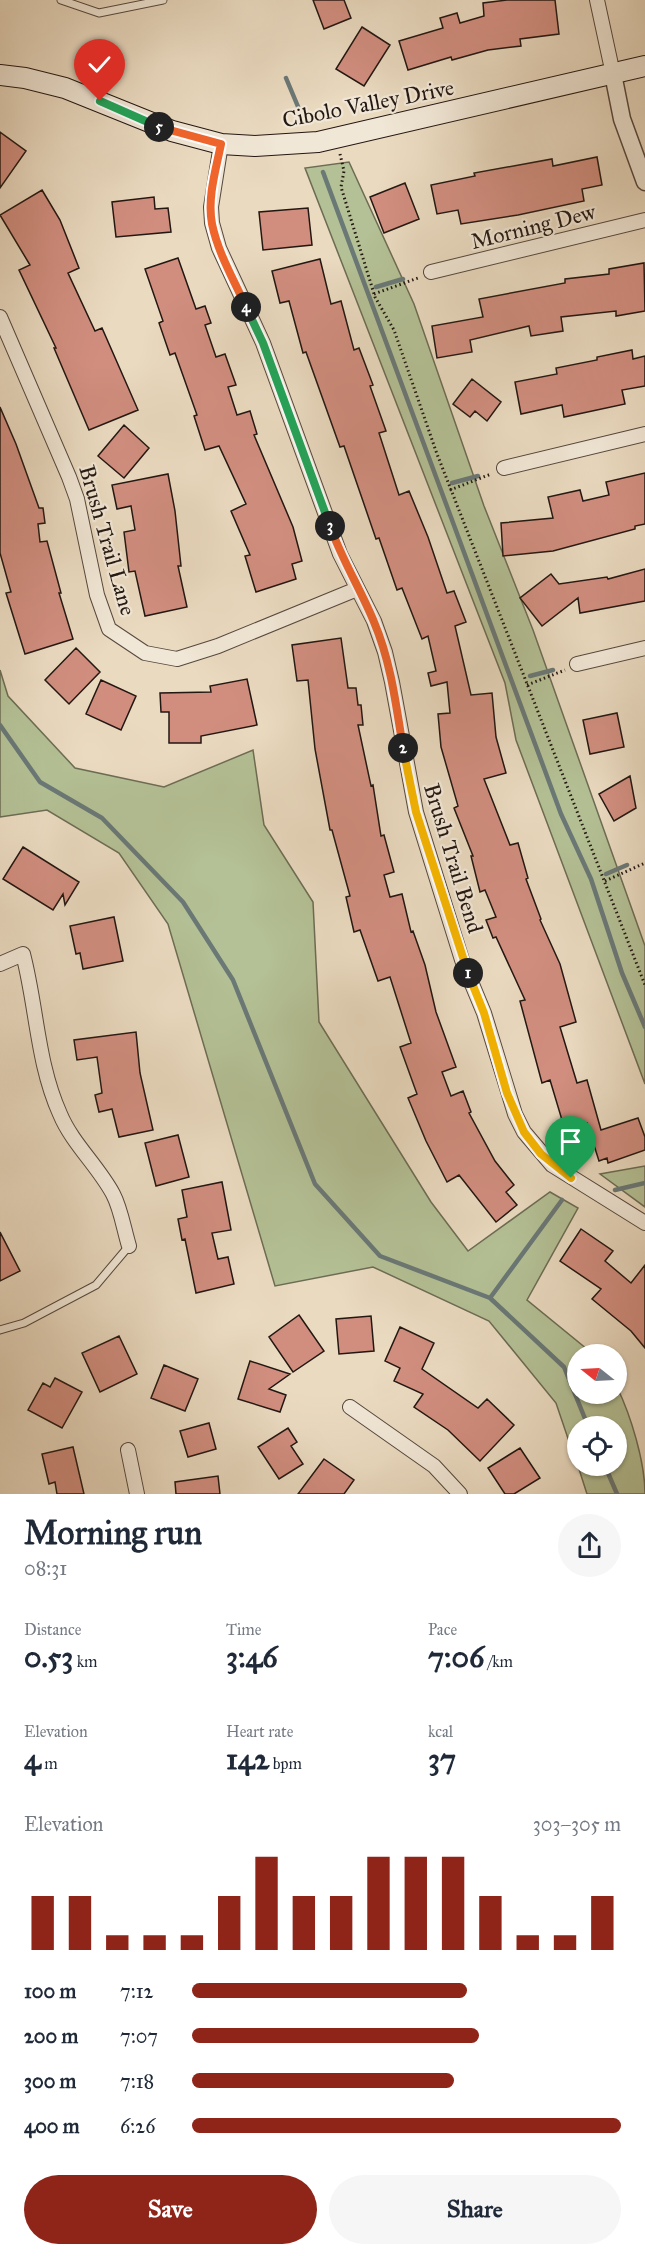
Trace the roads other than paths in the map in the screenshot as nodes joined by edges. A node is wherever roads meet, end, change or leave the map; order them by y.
1 (61, 0) edge
2 (163, 0) edge
3 (597, 0) edge
4 (128, 3) edge
5 (645, 66) edge
6 (612, 74) junction
7 (0, 75) edge
8 (221, 144) junction
9 (645, 182) edge
10 (645, 220) edge
11 (431, 272) road end
12 (0, 317) edge
13 (645, 434) edge
14 (504, 468) road end
15 (357, 589) junction
16 (645, 648) edge
17 (577, 664) road end
18 (0, 964) edge
19 (645, 1222) edge
20 (129, 1246) joint
21 (0, 1330) edge
22 (350, 1407) dead end
23 (128, 1450) dead end
24 (137, 1494) edge
25 (460, 1494) edge

1 - 4 lane
2 - 4 lane
3 - 6 street
5 - 6 main road, Cibolo Valley Drive
6 - 8 main road, Cibolo Valley Drive
6 - 9 street
7 - 8 main road, Cibolo Valley Drive
8 - 15 street, Brush Trail Bend
10 - 11 street, Morning Dew
12 - 15 street, Brush Trail Lane
13 - 14 street
15 - 19 street, Brush Trail Bend
16 - 17 street
18 - 20 street
20 - 21 lane
22 - 25 street
23 - 24 street

